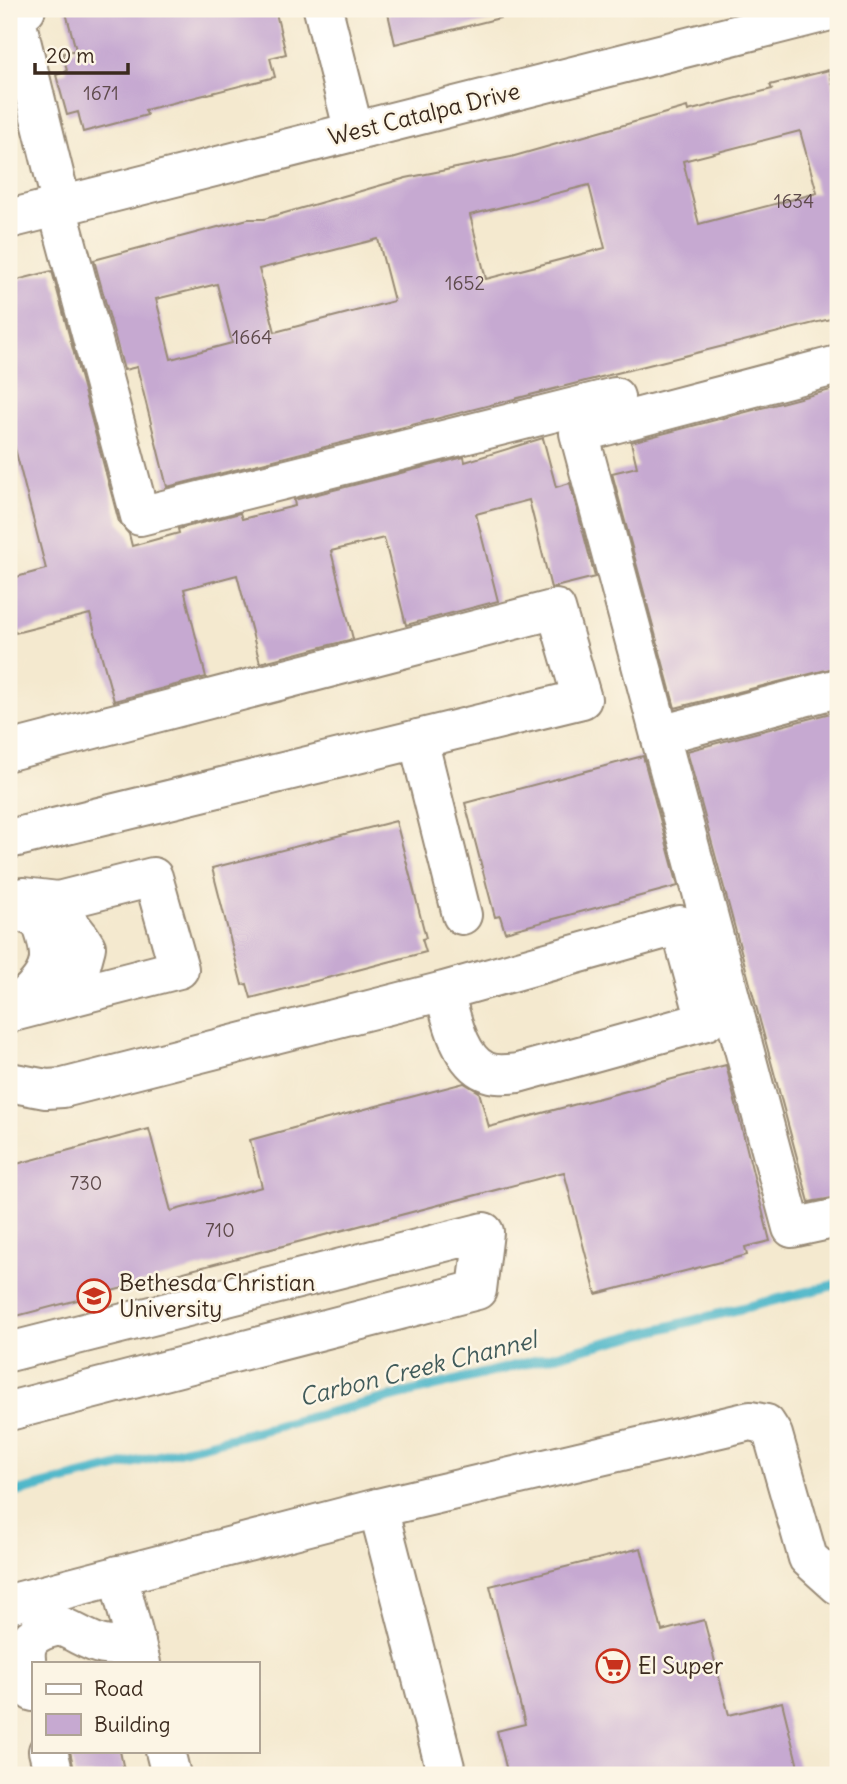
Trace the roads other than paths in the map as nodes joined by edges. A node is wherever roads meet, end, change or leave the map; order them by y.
1 (26, 9) edge
2 (323, 9) edge
3 (838, 9) edge
4 (354, 132) junction
5 (59, 207) junction
6 (9, 219) edge
7 (838, 341) edge
8 (838, 365) edge
9 (838, 688) edge
10 (660, 736) junction
11 (418, 739) junction
12 (9, 751) edge
13 (9, 839) edge
14 (13, 909) edge
15 (462, 915) dead end
16 (444, 991) junction
17 (14, 1004) edge
18 (9, 1082) edge
19 (838, 1218) edge
20 (9, 1352) edge
21 (9, 1411) edge
22 (378, 1508) junction
23 (118, 1575) junction
24 (838, 1585) edge
25 (9, 1604) edge
26 (139, 1653) edge
27 (32, 1688) edge
28 (48, 1752) edge
29 (165, 1752) edge
30 (54, 1775) edge
31 (171, 1775) edge
32 (447, 1775) edge

1 - 5 street
2 - 4 street
3 - 4 street, West Catalpa Drive
4 - 5 street, West Catalpa Drive
5 - 6 street, West Catalpa Drive
5 - 7 street
8 - 10 street
9 - 10 street
10 - 19 street
11 - 12 street
11 - 13 street
11 - 15 street
14 - 17 street
14 - 17 street
16 - 16 street
16 - 18 street
20 - 21 street
22 - 23 street
22 - 24 street
22 - 32 street
23 - 25 street
23 - 26 street
26 - 27 street
28 - 30 street
29 - 31 street

